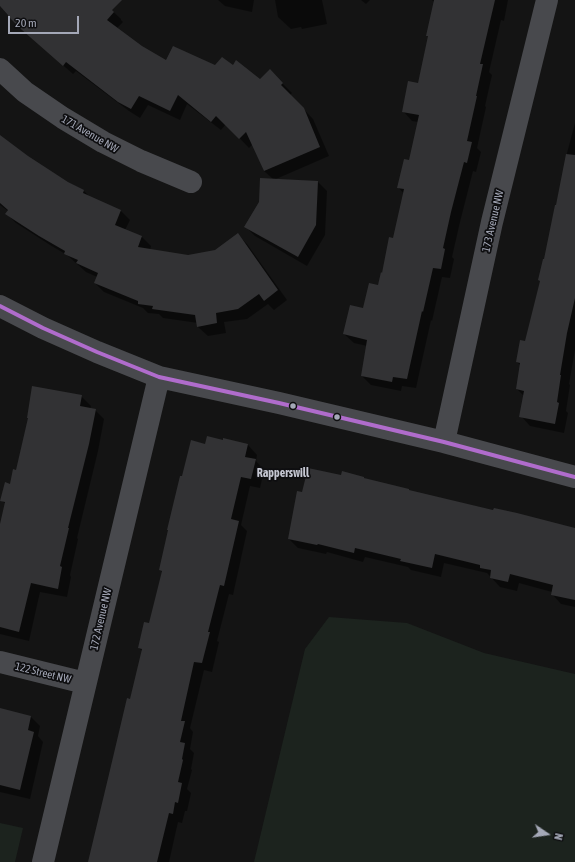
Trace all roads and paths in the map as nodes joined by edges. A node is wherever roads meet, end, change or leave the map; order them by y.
1 (547, 0) edge
2 (0, 69) edge
3 (191, 182) dead end
4 (0, 306) edge
5 (158, 377) junction
6 (444, 442) junction
7 (575, 478) edge
8 (0, 662) edge
9 (85, 683) junction
10 (43, 862) edge

1 - 6 street, 173 Avenue NW
2 - 3 street, 171 Avenue NW
4 - 5 street
5 - 6 street
5 - 9 street, 172 Avenue NW
6 - 7 street
8 - 9 street, 122 Street NW
9 - 10 street, 172 Avenue NW

